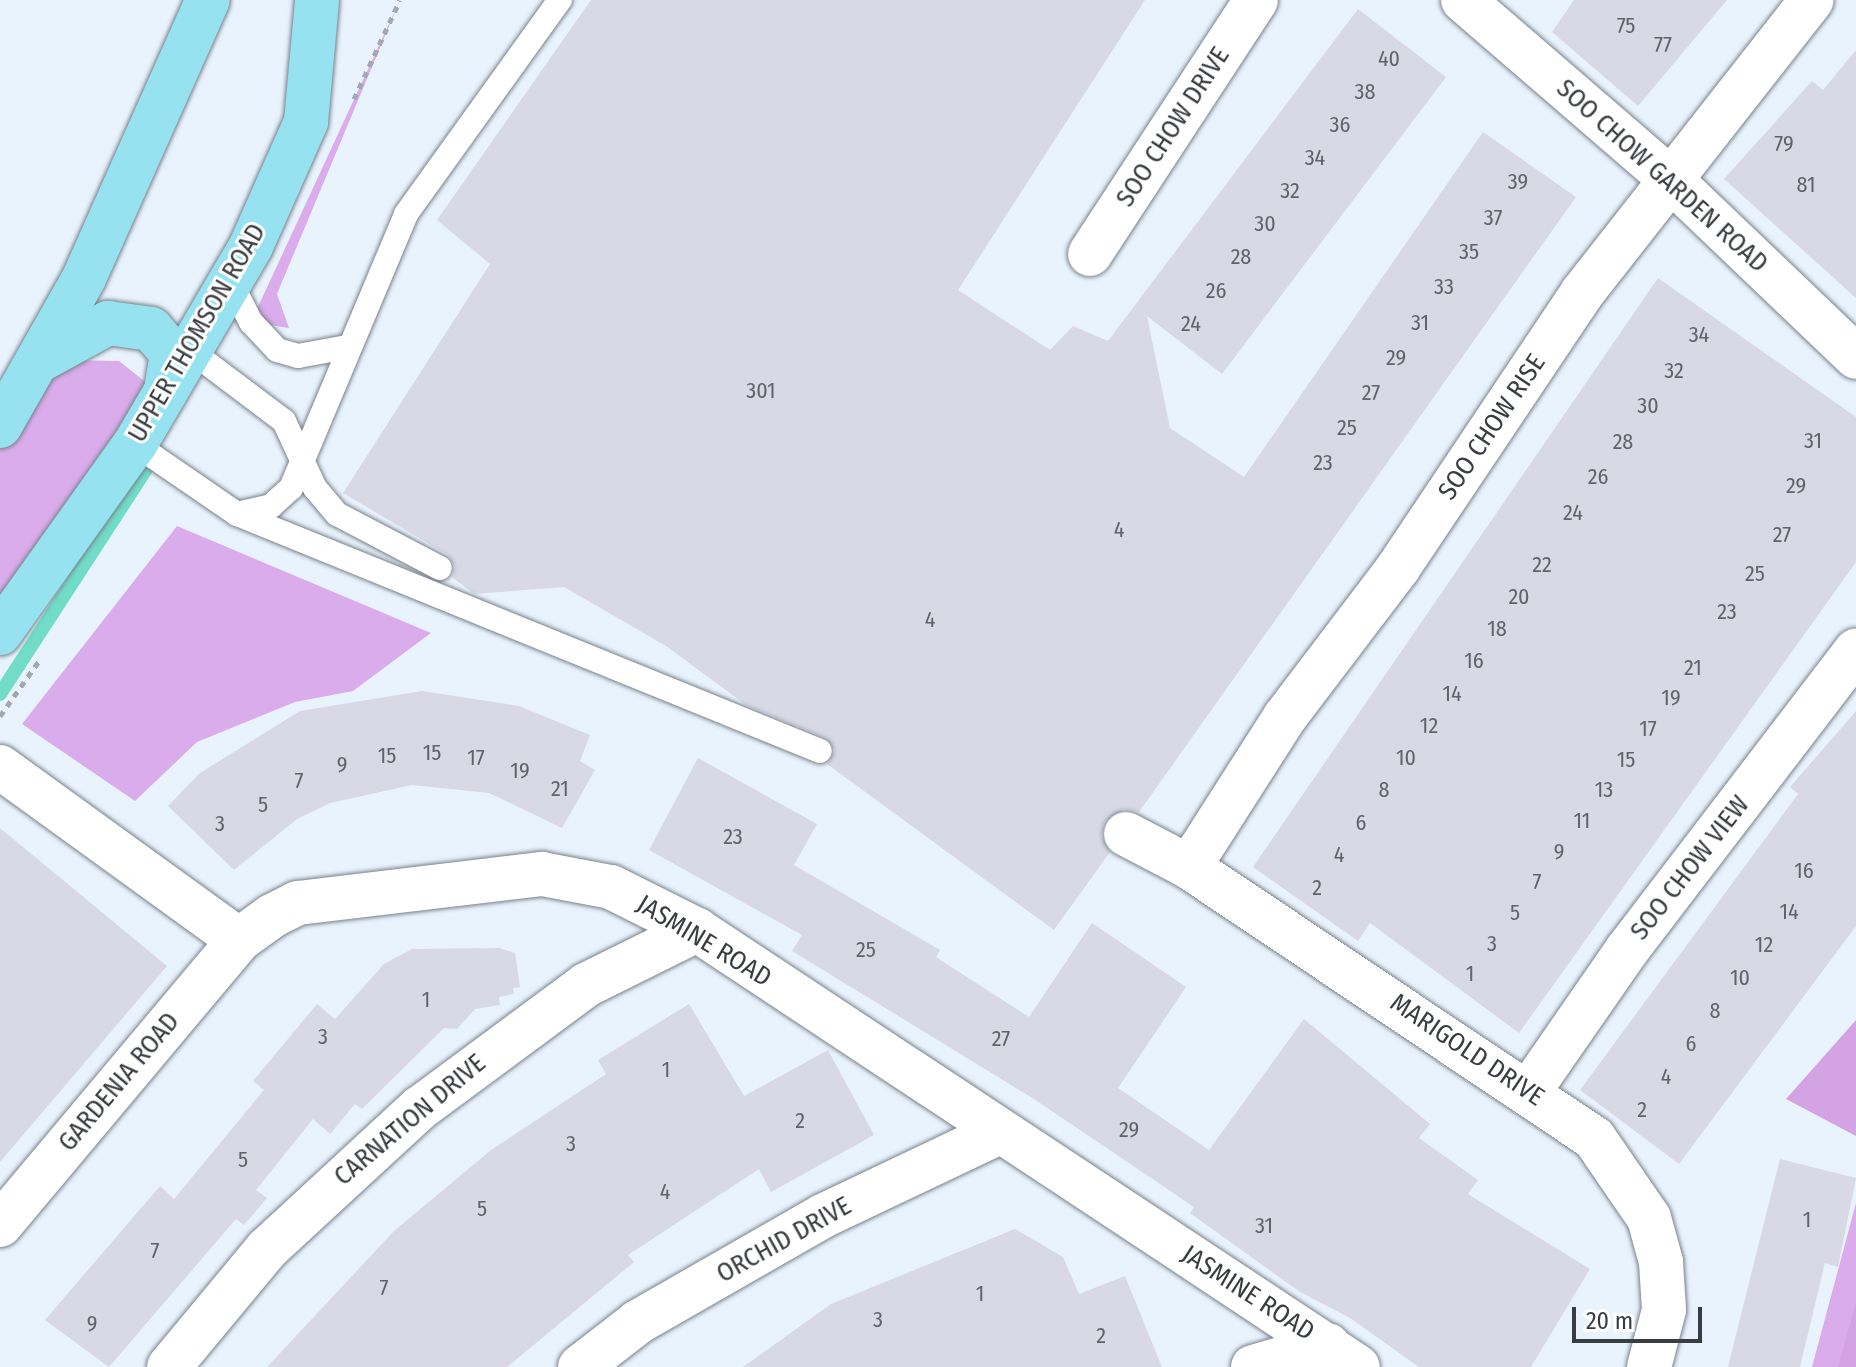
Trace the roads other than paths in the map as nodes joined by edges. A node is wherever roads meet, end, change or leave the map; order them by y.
1 (208, 0) edge
2 (317, 0) edge
3 (560, 0) edge
4 (1256, 0) edge
5 (1463, 0) edge
6 (1812, 0) edge
7 (1669, 178) junction
8 (1090, 254) dead end
9 (231, 283) junction
10 (347, 347) junction
11 (191, 351) junction
12 (1856, 357) edge
13 (42, 360) junction
14 (166, 392) junction
15 (0, 426) edge
16 (135, 444) junction
17 (304, 454) junction
18 (237, 514) junction
19 (440, 568) dead end
20 (0, 633) edge
21 (1856, 651) edge
22 (820, 751) dead end
23 (2, 773) edge
24 (1126, 834) dead end
25 (1189, 867) junction
26 (697, 930) junction
27 (239, 940) junction
28 (1530, 1090) junction
29 (1000, 1132) junction
30 (0, 1225) edge
31 (1343, 1356) edge
32 (169, 1367) edge
33 (580, 1367) edge
34 (1253, 1367) edge
35 (1649, 1367) edge

1 - 13 main road
2 - 9 main road, UPPER THOMSON ROAD
3 - 10 lane
4 - 8 street, SOO CHOW DRIVE
5 - 7 street, SOO CHOW GARDEN ROAD
6 - 7 street, SOO CHOW RISE
7 - 12 street, SOO CHOW GARDEN ROAD
7 - 25 street, SOO CHOW RISE
9 - 10 lane
9 - 11 main road, UPPER THOMSON ROAD
10 - 17 lane
11 - 14 main road, UPPER THOMSON ROAD
11 - 17 lane
13 - 14 main road
13 - 15 main road
14 - 16 main road, UPPER THOMSON ROAD
16 - 18 lane
16 - 20 main road, UPPER THOMSON ROAD
17 - 18 lane
17 - 19 lane
18 - 22 lane
21 - 28 street, SOO CHOW VIEW
23 - 27 street
24 - 25 street, MARIGOLD DRIVE
25 - 28 street, MARIGOLD DRIVE
26 - 27 street, JASMINE ROAD
26 - 29 street, JASMINE ROAD
26 - 32 street, CARNATION DRIVE
27 - 30 street, GARDENIA ROAD
28 - 35 street, MARIGOLD DRIVE
29 - 31 street, JASMINE ROAD
29 - 33 street, ORCHID DRIVE
31 - 34 street

